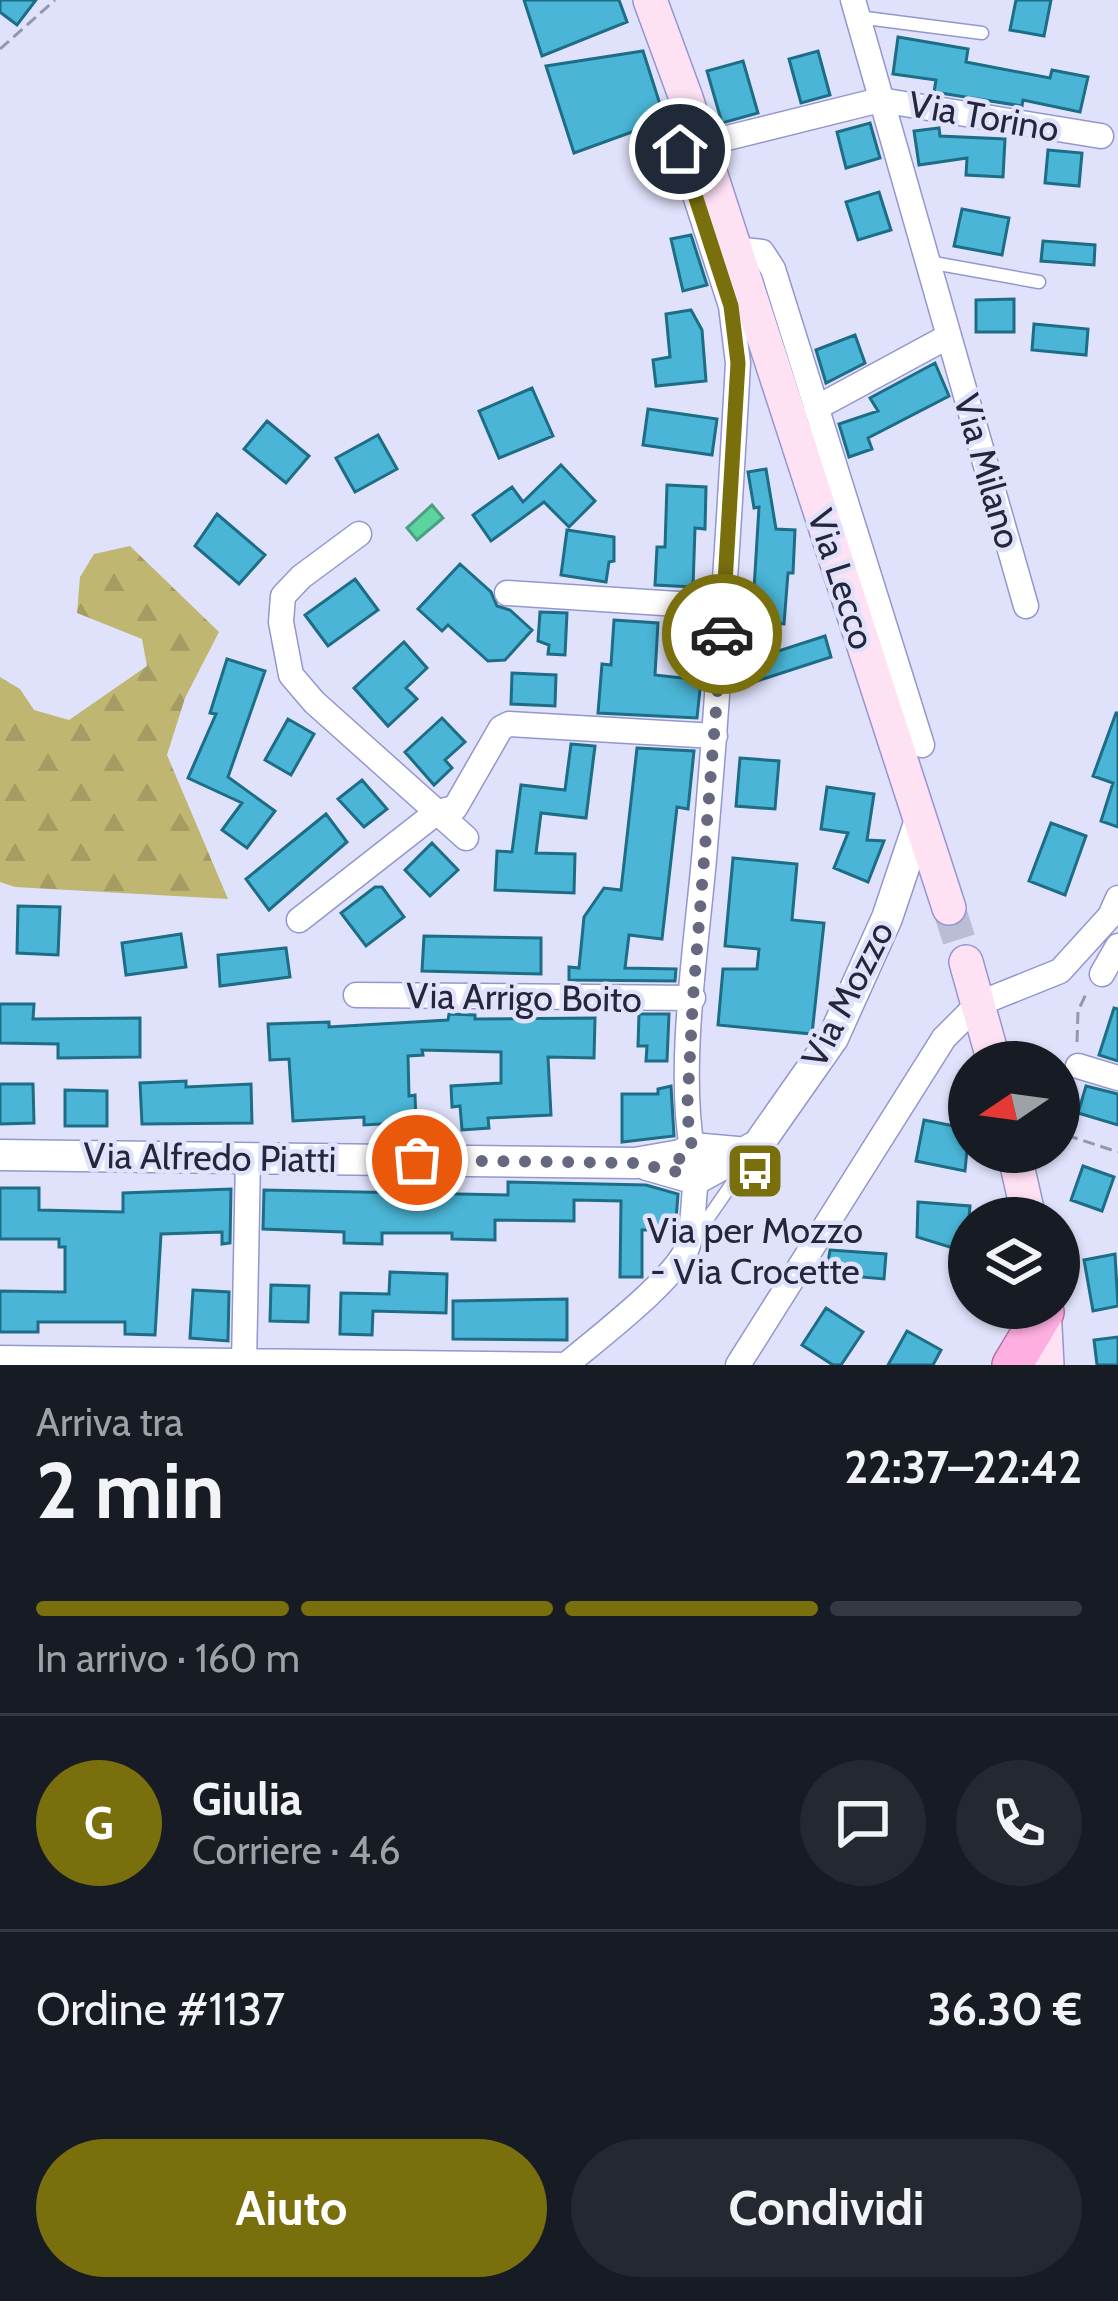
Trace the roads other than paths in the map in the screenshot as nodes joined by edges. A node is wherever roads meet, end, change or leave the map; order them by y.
1 (637, 0) edge
2 (650, 0) edge
3 (855, 8) edge
4 (982, 33) dead end
5 (686, 98) junction
6 (880, 100) junction
7 (1101, 136) dead end
8 (727, 138) dead end
9 (680, 149) dead end
10 (735, 249) junction
11 (928, 262) junction
12 (1039, 282) dead end
13 (949, 336) junction
14 (816, 408) junction
15 (359, 534) dead end
16 (507, 593) dead end
17 (1026, 606) dead end
18 (724, 608) junction
19 (715, 736) junction
20 (922, 745) dead end
21 (437, 812) junction
22 (920, 820) junction
23 (466, 838) dead end
24 (1118, 898) edge
25 (948, 904) joint
26 (886, 918) junction
27 (299, 920) dead end
28 (1118, 946) edge
29 (966, 962) tunnel mouth
30 (1102, 974) road end
31 (356, 995) dead end
32 (693, 998) junction
33 (978, 1004) junction
34 (988, 1041) edge
35 (1080, 1067) edge
36 (1118, 1078) edge
37 (753, 1149) junction
38 (0, 1155) edge
39 (248, 1157) junction
40 (693, 1164) junction
41 (686, 1250) junction
42 (1033, 1329) edge
43 (1045, 1329) edge
44 (0, 1358) edge
45 (244, 1363) edge
46 (566, 1365) edge
47 (737, 1365) edge
48 (1012, 1365) edge
49 (1047, 1365) edge

1 - 5 main road, Via Lecco
2 - 5 main road, Via Lecco
3 - 4 lane, Via Milano
3 - 6 street, Via Milano
5 - 10 main road, Via Lecco
6 - 7 street, Via Torino
6 - 8 street, Via Torino
6 - 11 street, Via Milano
9 - 18 street
10 - 14 street, Via Lecco
10 - 22 main road, Via Lecco
11 - 12 lane
11 - 13 street, Via Milano
13 - 14 street
13 - 17 street, Via Milano
14 - 20 street, Via Lecco
15 - 21 street
16 - 18 street
18 - 19 street
19 - 21 street
19 - 32 street
21 - 23 street
21 - 27 street
22 - 25 main road, Via Lecco
22 - 26 street, Via Mozzo
24 - 33 street
25 - 26 street
26 - 37 street, Via Mozzo
28 - 30 street
29 - 33 main road
31 - 32 street, Via Arrigo Boito
32 - 40 street
33 - 34 main road
33 - 47 street
35 - 36 street
37 - 40 street, Via Mozzo
37 - 41 lane
38 - 39 street, Via Alfredo Piatti
39 - 40 street, Via Alfredo Piatti
39 - 45 street
40 - 41 street
41 - 46 street
42 - 48 highway
43 - 49 main road
44 - 45 street
45 - 46 street

